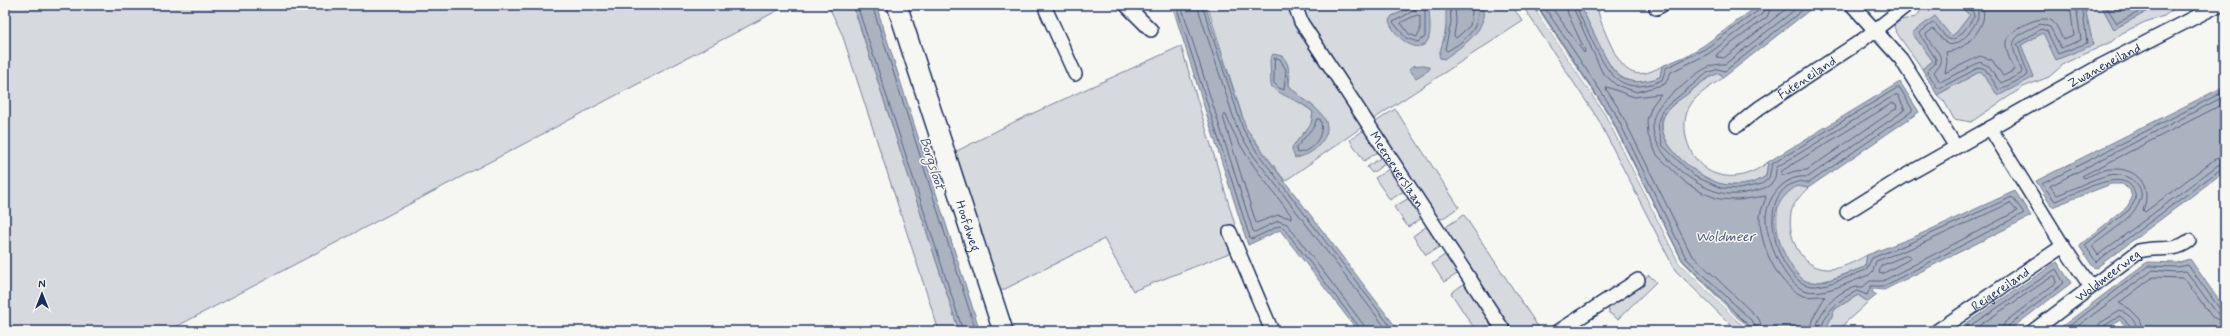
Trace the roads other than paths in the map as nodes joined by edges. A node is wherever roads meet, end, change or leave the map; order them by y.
1 (897, 5) edge
2 (1126, 5) edge
3 (1295, 5) edge
4 (1852, 5) edge
5 (1907, 5) edge
6 (2220, 5) edge
7 (1049, 7) edge
8 (1151, 30) dead end
9 (1876, 30) junction
10 (1075, 74) dead end
11 (1737, 126) dead end
12 (1990, 128) junction
13 (1956, 147) junction
14 (1847, 212) dead end
15 (1230, 232) dead end
16 (2189, 241) dead end
17 (2063, 246) junction
18 (1638, 280) dead end
19 (2091, 287) junction
20 (1003, 331) edge
21 (1271, 331) edge
22 (1504, 331) edge
23 (1559, 331) edge
24 (1937, 331) edge
25 (2033, 331) edge

1 - 20 main road, Hoofdweg
2 - 8 street
3 - 22 street, Meeroeverslaan
4 - 9 street
5 - 9 street, Futeneiland
6 - 12 street, Zwaneneiland
7 - 10 street
9 - 11 street, Futeneiland
9 - 13 street
12 - 13 street, Zwaneneiland
12 - 17 street
13 - 14 street, Zwaneneiland
15 - 21 street
16 - 19 street, Woldmeerweg
17 - 19 street
17 - 24 street, Reigereiland
18 - 23 street
19 - 25 street, Woldmeerweg

